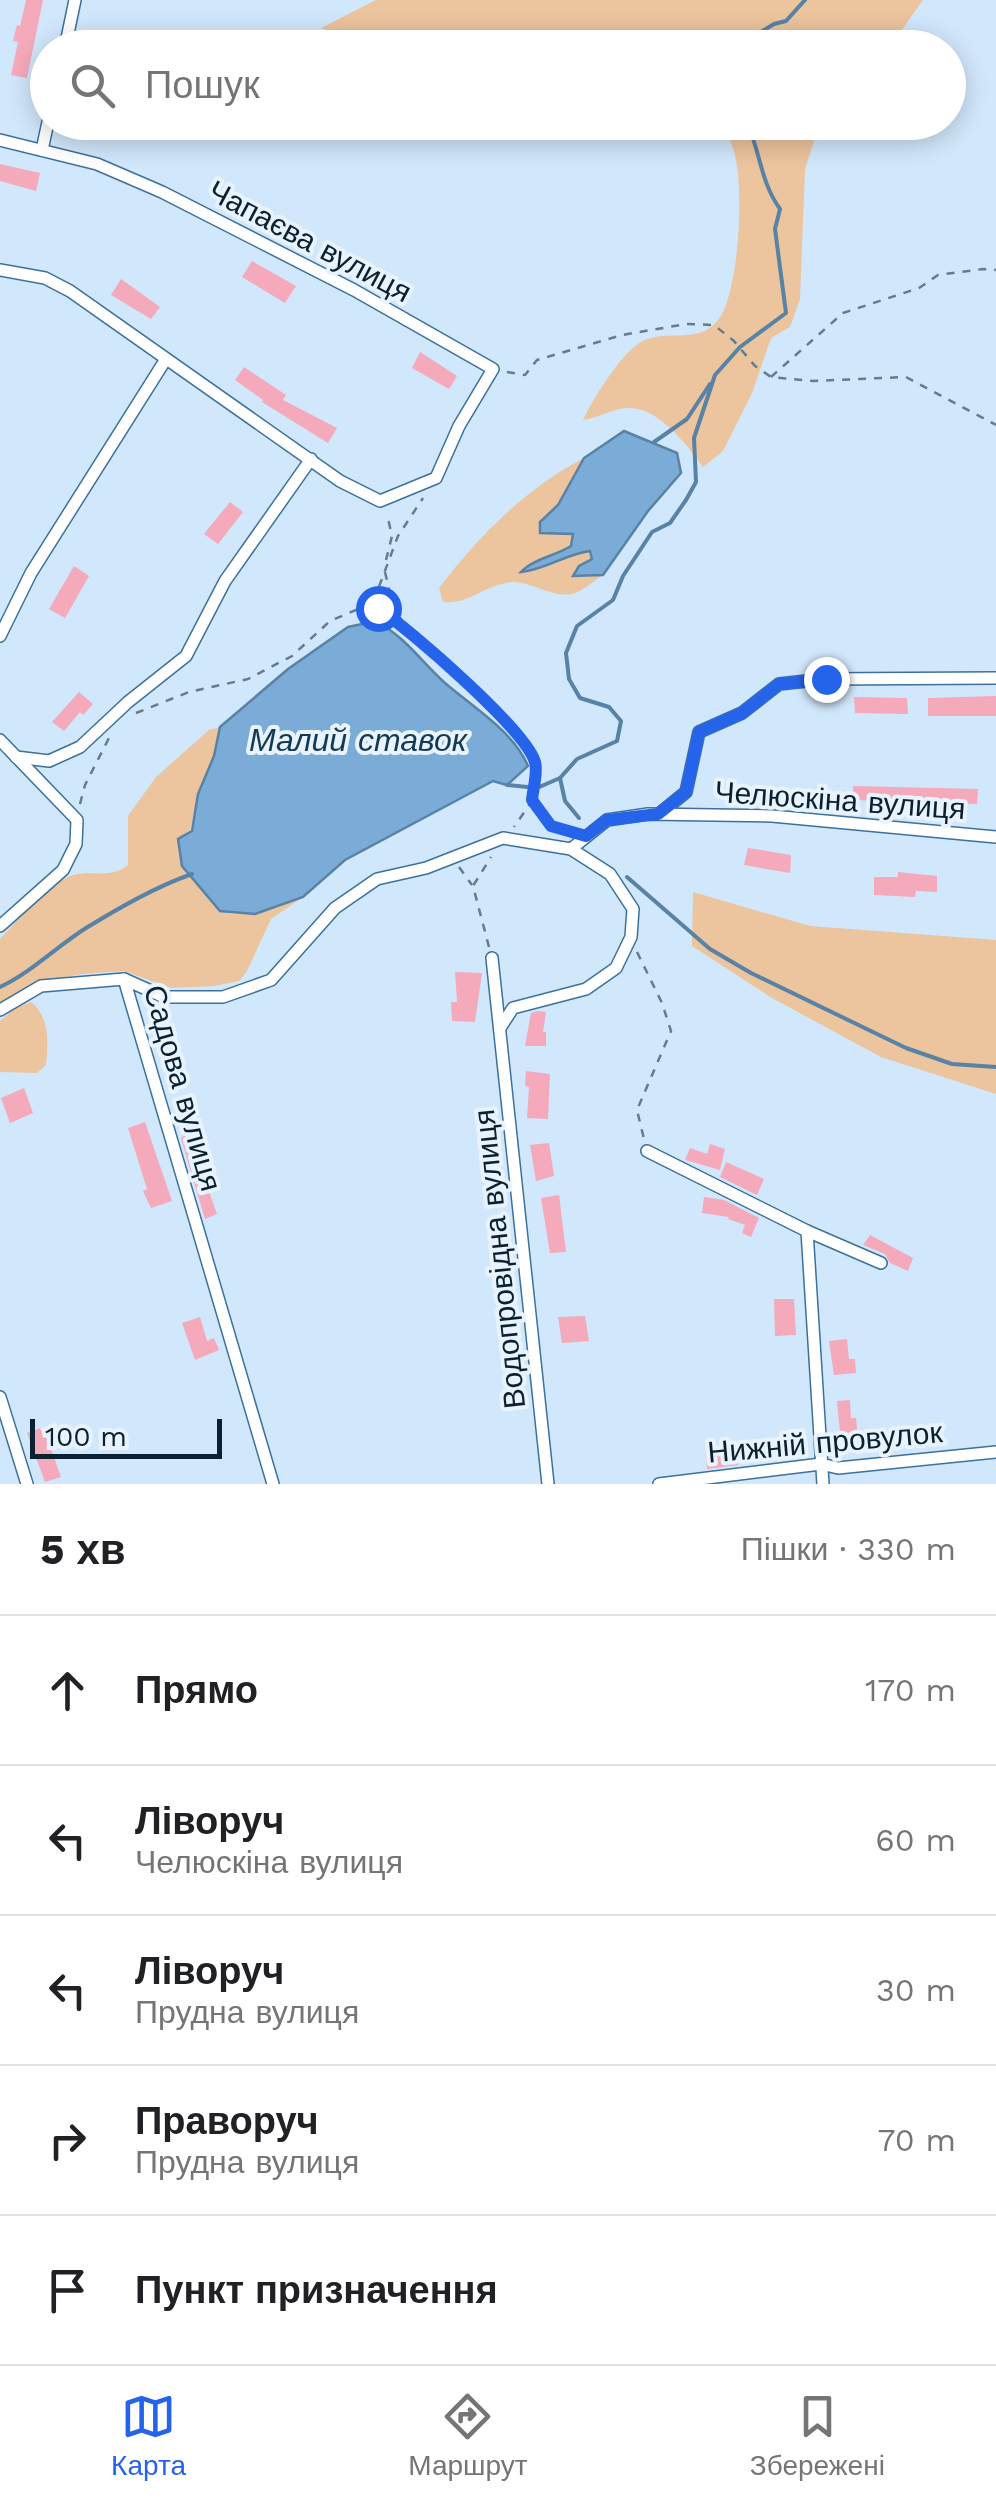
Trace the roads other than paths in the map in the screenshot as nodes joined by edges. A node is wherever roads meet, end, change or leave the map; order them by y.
1 (75, 0) edge
2 (68, 30) edge
3 (0, 140) edge
4 (44, 140) edge
5 (42, 150) junction
6 (0, 270) edge
7 (166, 359) junction
8 (311, 459) junction
9 (0, 636) edge
10 (996, 678) edge
11 (0, 740) edge
12 (16, 756) junction
13 (686, 792) junction
14 (658, 814) junction
15 (701, 815) junction
16 (996, 836) edge
17 (570, 849) junction
18 (0, 926) edge
19 (492, 958) road end
20 (124, 979) junction
21 (0, 1010) edge
22 (500, 1028) junction
23 (647, 1150) road end
24 (807, 1231) junction
25 (882, 1262) dead end
26 (0, 1397) edge
27 (996, 1452) edge
28 (821, 1464) junction
29 (27, 1484) edge
30 (272, 1484) edge
31 (548, 1484) edge
32 (660, 1484) edge
33 (823, 1484) edge

1 - 2 street
3 - 5 street, Чапаєва вулиця
4 - 5 street
5 - 8 street, Чапаєва вулиця
6 - 7 street
7 - 8 street
7 - 9 street
8 - 12 street
10 - 13 street
11 - 12 street
12 - 18 street
13 - 14 street
13 - 15 street
14 - 15 street, Челюскіна вулиця
14 - 17 street, Челюскіна вулиця
15 - 16 street, Челюскіна вулиця
17 - 20 street, Садова вулиця
17 - 22 street
19 - 22 street, Водопровідна вулиця
20 - 21 street
20 - 30 street, Садова вулиця
22 - 31 street, Водопровідна вулиця
23 - 24 street
24 - 25 street
24 - 28 street
26 - 29 street
27 - 28 street, Нижній провулок
28 - 32 street, Нижній провулок
28 - 33 street

